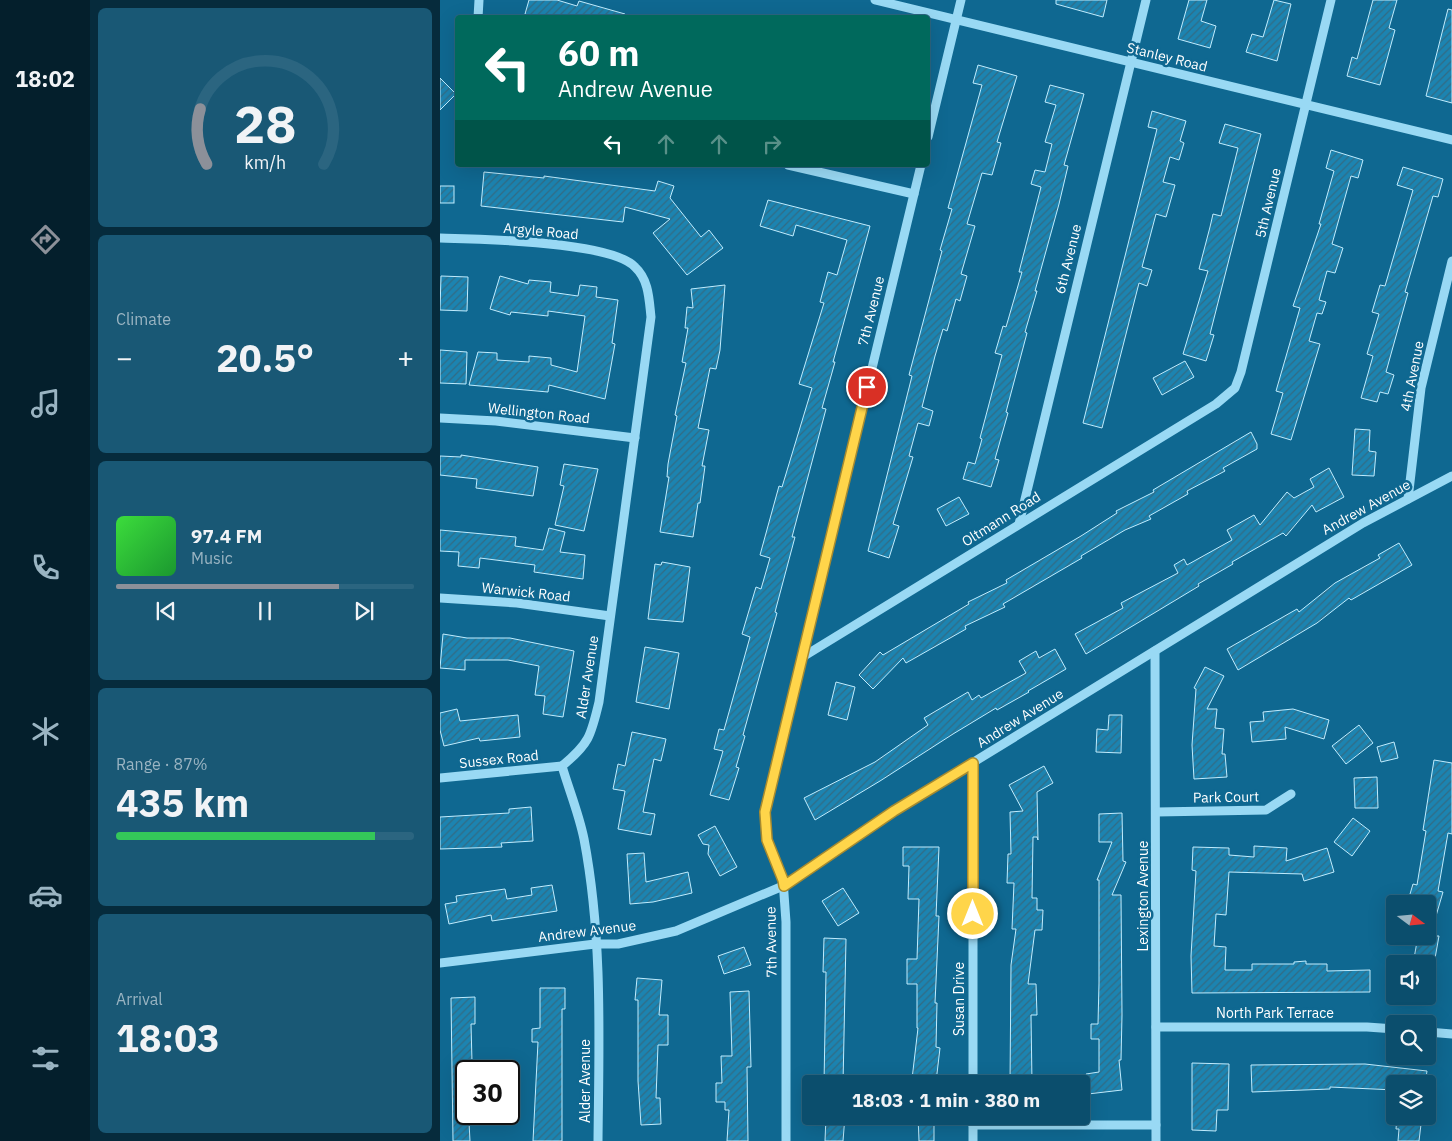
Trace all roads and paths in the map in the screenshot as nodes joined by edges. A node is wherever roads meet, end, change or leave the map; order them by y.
1 (479, 0) edge
2 (875, 0) edge
3 (961, 0) edge
4 (1146, 0) edge
5 (1331, 0) edge
6 (478, 15) edge
7 (956, 20) junction
8 (1131, 62) junction
9 (1305, 105) junction
10 (930, 129) edge
11 (1452, 140) edge
12 (797, 167) edge
13 (921, 167) edge
14 (914, 194) junction
15 (440, 238) edge
16 (1452, 261) edge
17 (635, 266) joint
18 (1216, 404) joint
19 (440, 418) edge
20 (634, 438) junction
21 (1452, 476) edge
22 (1408, 498) junction
23 (1019, 524) junction
24 (440, 598) edge
25 (610, 616) junction
26 (1156, 651) junction
27 (801, 658) junction
28 (973, 763) junction
29 (562, 766) junction
30 (440, 778) edge
31 (1291, 794) dead end
32 (1156, 812) junction
33 (784, 886) junction
34 (595, 944) junction
35 (440, 963) edge
36 (1156, 1027) junction
37 (1386, 1028) edge
38 (1436, 1033) edge
39 (1452, 1034) edge
40 (973, 1075) edge
41 (1090, 1123) edge
42 (973, 1125) edge
43 (1156, 1125) junction
44 (598, 1141) edge
45 (786, 1141) edge
46 (972, 1141) edge
47 (1156, 1141) edge

1 - 6 street
2 - 7 street, Stanley Road
3 - 7 street
4 - 8 street, 6th Avenue
5 - 9 street, 5th Avenue
7 - 8 street, Stanley Road
7 - 10 street
8 - 9 street, Stanley Road
8 - 23 street, 6th Avenue
9 - 11 street, Stanley Road
9 - 18 street, 5th Avenue
12 - 14 street
13 - 14 street, 7th Avenue
14 - 27 street, 7th Avenue
15 - 17 street, Argyle Road
16 - 22 street, 4th Avenue
17 - 20 street, Alder Avenue
18 - 23 street, Oltmann Road
19 - 20 street, Wellington Road
20 - 25 street, Alder Avenue
21 - 22 street, Andrew Avenue
22 - 26 street, Andrew Avenue
23 - 27 street, Oltmann Road
24 - 25 street, Warwick Road
25 - 29 street, Alder Avenue
26 - 28 street, Andrew Avenue
26 - 32 street, Lexington Avenue
27 - 33 street, 7th Avenue
28 - 33 street, Andrew Avenue
28 - 40 street, Susan Drive
29 - 30 street, Sussex Road
29 - 34 street, Alder Avenue
31 - 32 street, Park Court
32 - 36 street, Lexington Avenue
33 - 34 street, Andrew Avenue
33 - 45 street, 7th Avenue
34 - 35 street, Andrew Avenue
34 - 44 street, Alder Avenue
36 - 37 street, North Park Terrace
36 - 43 street, Lexington Avenue
38 - 39 street
41 - 43 street
42 - 46 street
43 - 47 street, Lexington Avenue

